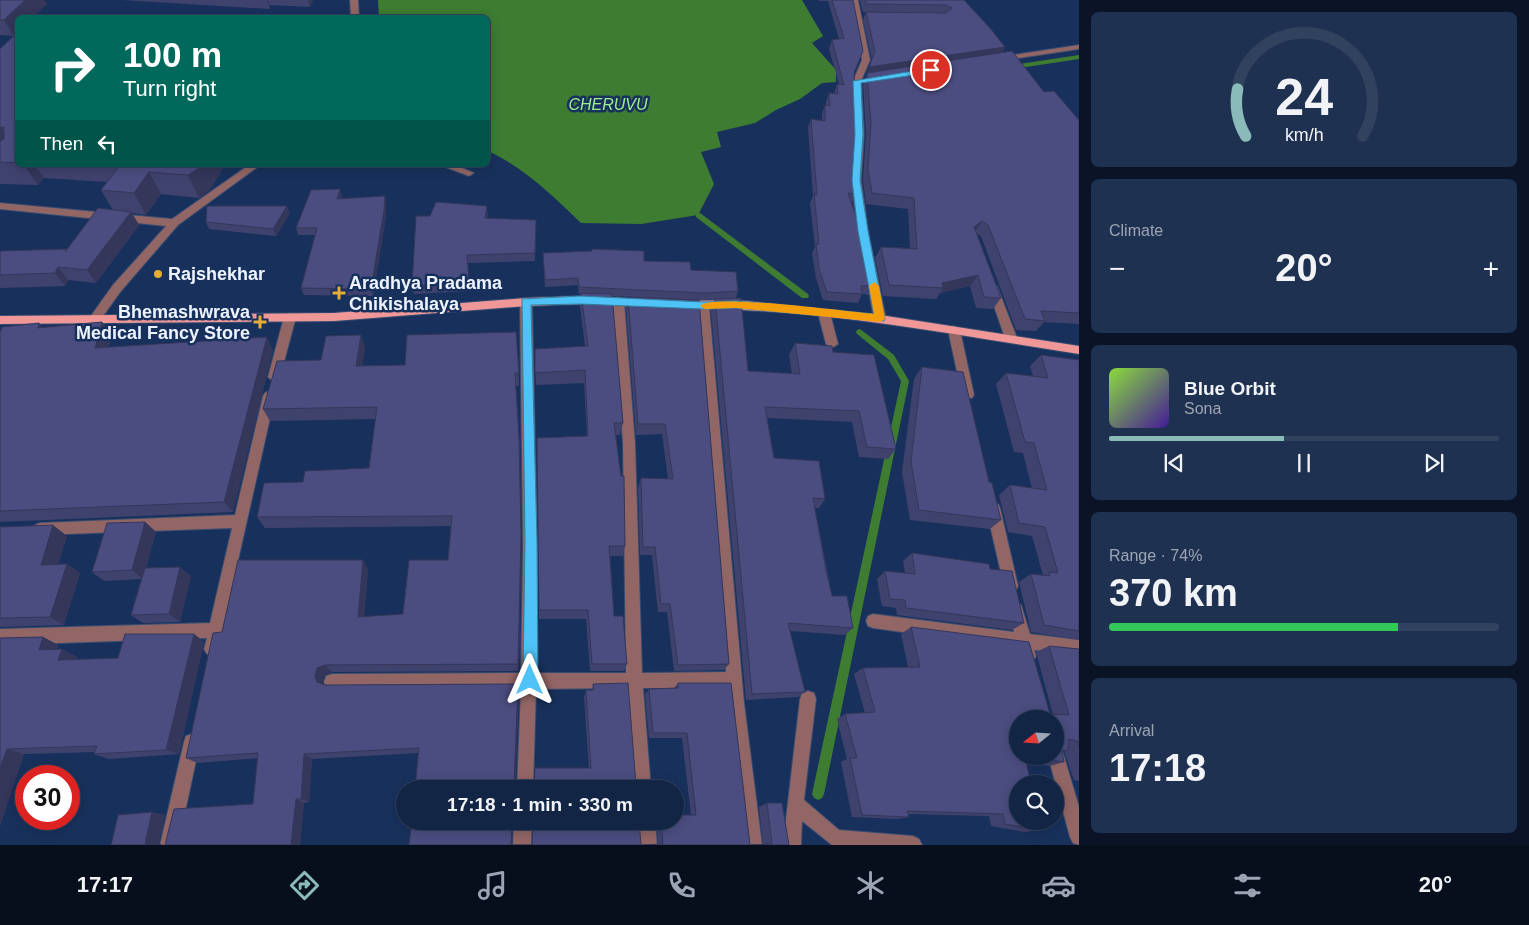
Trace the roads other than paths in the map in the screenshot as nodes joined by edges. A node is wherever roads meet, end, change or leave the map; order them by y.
1 (354, 0) edge
2 (854, 0) edge
3 (356, 15) edge
4 (1079, 47) edge
5 (992, 61) edge
6 (252, 167) edge
7 (452, 167) edge
8 (469, 172) dead end
9 (0, 206) edge
10 (174, 223) junction
11 (988, 274) edge
12 (618, 301) junction
13 (526, 302) junction
14 (656, 303) edge
15 (675, 304) edge
16 (703, 306) junction
17 (824, 313) junction
18 (290, 317) junction
19 (880, 319) junction
20 (0, 320) edge
21 (94, 320) junction
22 (14, 321) junction
23 (954, 330) junction
24 (8, 336) edge
25 (1011, 338) junction
26 (832, 344) edge
27 (1078, 352) edge
28 (971, 408) edge
29 (990, 495) edge
30 (240, 521) junction
31 (29, 529) edge
32 (873, 621) dead end
33 (216, 630) junction
34 (0, 637) edge
35 (1023, 640) junction
36 (1079, 648) edge
37 (210, 659) edge
38 (1030, 666) edge
39 (530, 680) junction
40 (634, 680) junction
41 (735, 680) junction
42 (332, 682) dead end
43 (808, 699) dead end
44 (195, 728) edge
45 (1058, 765) edge
46 (525, 780) edge
47 (642, 780) edge
48 (795, 804) junction
49 (523, 830) edge
50 (647, 830) edge
51 (1079, 837) edge
52 (856, 842) edge
53 (169, 845) edge
54 (522, 845) edge
55 (648, 845) edge
56 (753, 845) edge
57 (792, 845) edge
58 (913, 845) edge

1 - 3 street
2 - 19 street
4 - 5 street
6 - 10 street
7 - 8 street
9 - 10 street
10 - 21 street
11 - 25 street
12 - 13 main road
12 - 14 main road
12 - 40 street
13 - 18 main road
13 - 39 street
15 - 16 main road
16 - 17 main road
16 - 41 street
17 - 19 main road
17 - 26 street
18 - 21 main road
18 - 30 street
19 - 23 main road
20 - 22 main road
21 - 22 main road
22 - 24 street
23 - 25 main road
23 - 28 street
25 - 27 main road
29 - 35 street
30 - 31 street
30 - 33 street
32 - 35 street
33 - 34 street
33 - 37 street
35 - 36 street
35 - 38 street
39 - 40 street
39 - 42 street
39 - 46 street
40 - 41 street
40 - 47 street
41 - 56 street
43 - 48 street
44 - 53 street
45 - 51 street
48 - 52 street
48 - 57 street
49 - 54 street
50 - 55 street
52 - 58 street

